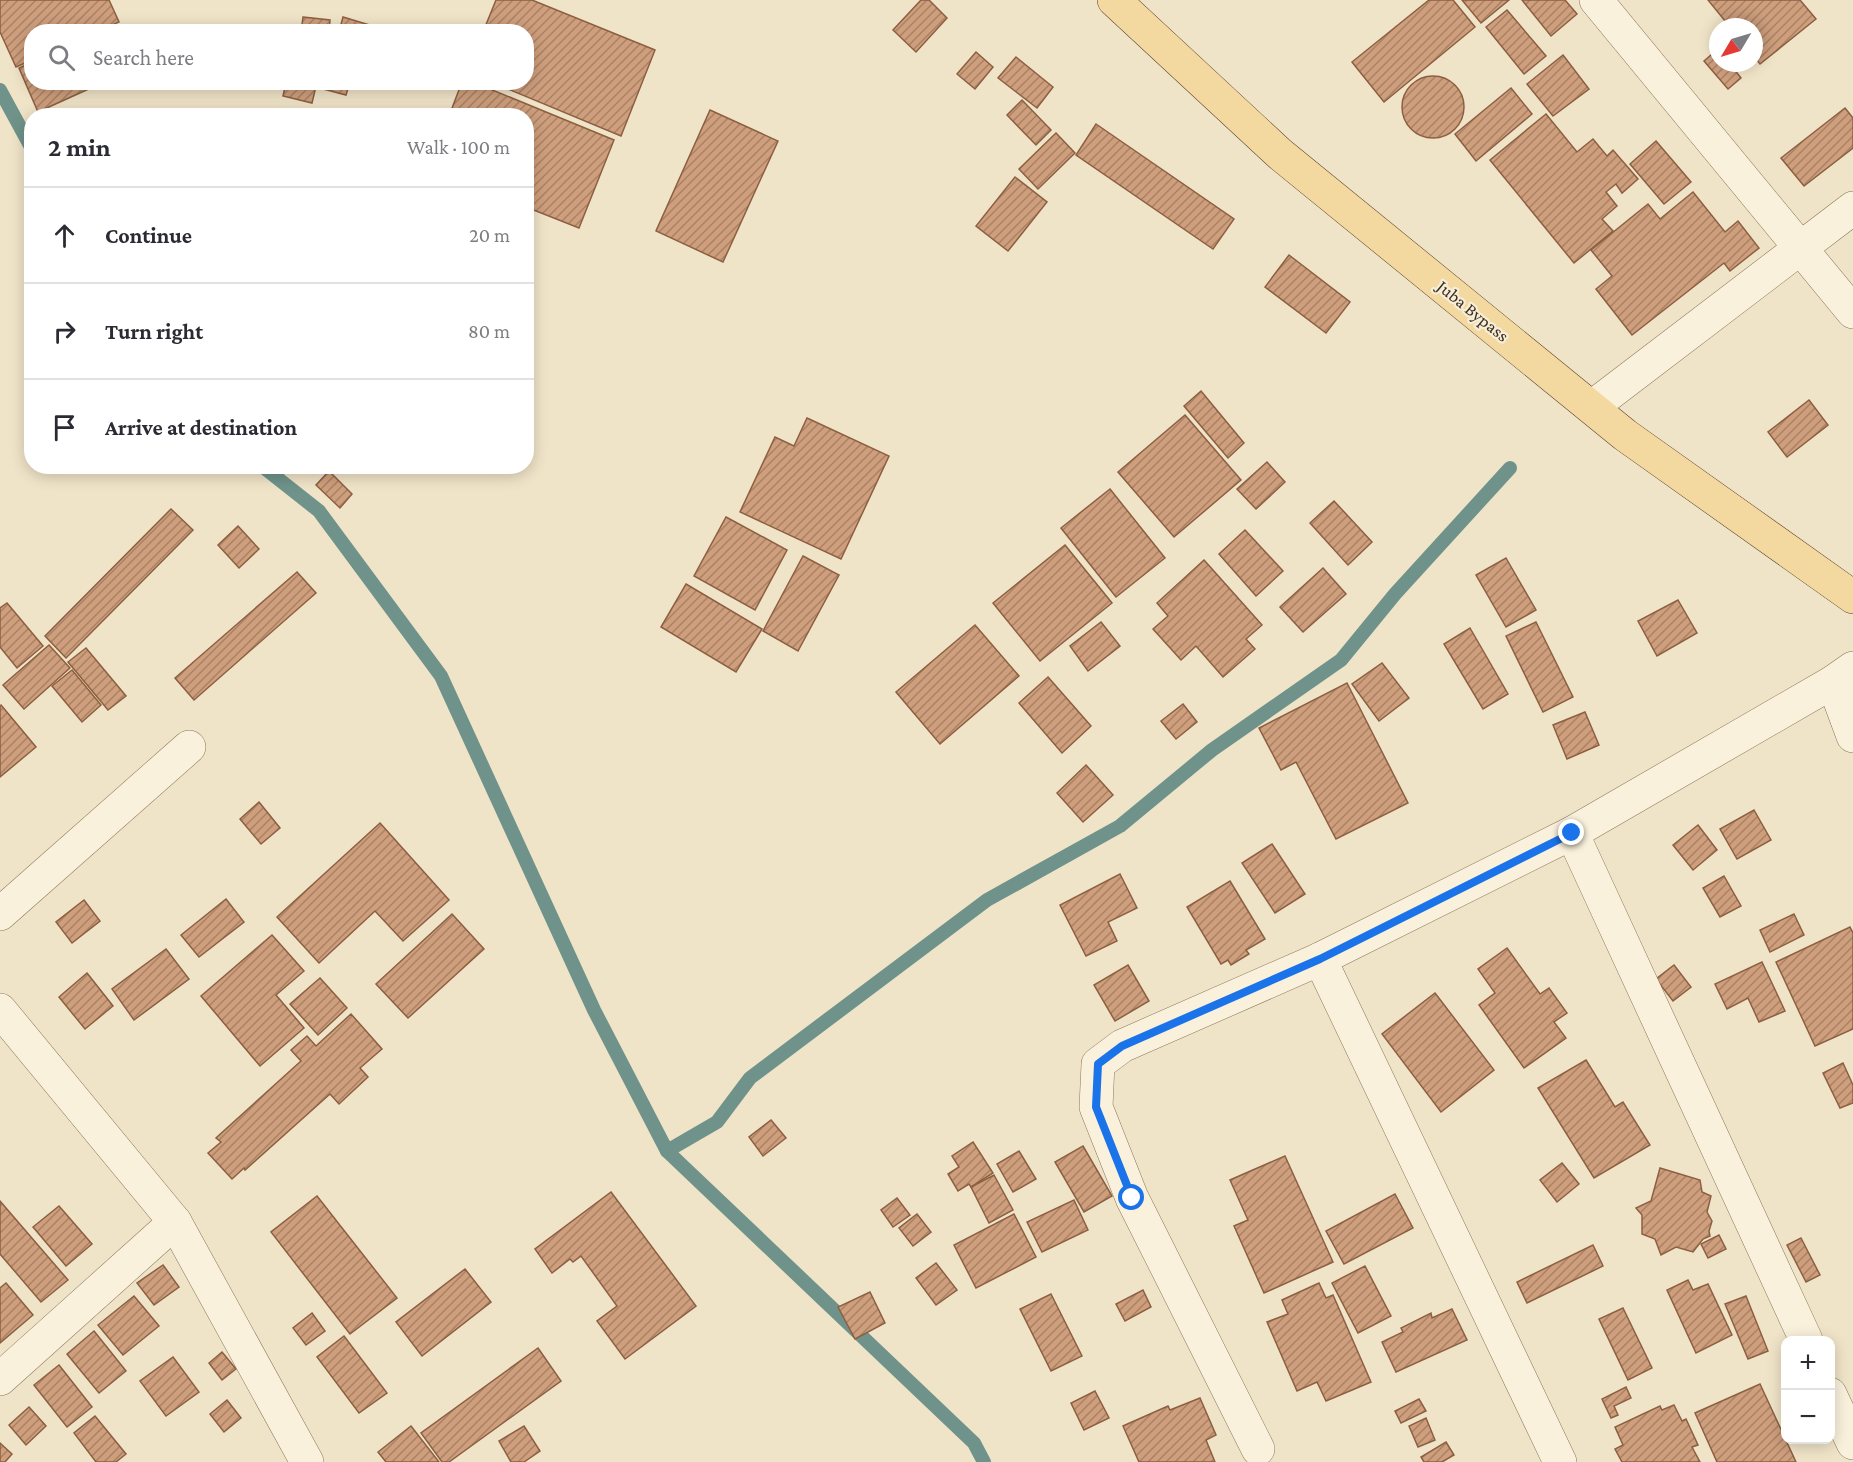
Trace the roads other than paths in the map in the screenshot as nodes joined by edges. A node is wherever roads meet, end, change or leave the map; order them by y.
1 (1114, 0) edge
2 (1596, 0) edge
3 (1853, 208) edge
4 (1800, 249) junction
5 (1853, 312) edge
6 (1592, 407) junction
7 (1853, 597) edge
8 (1843, 675) edge
9 (1853, 736) edge
10 (189, 747) dead end
11 (1572, 833) junction
12 (0, 914) edge
13 (1320, 959) junction
14 (0, 1010) edge
15 (175, 1222) junction
16 (1804, 1336) edge
17 (0, 1379) edge
18 (1835, 1405) edge
19 (1853, 1443) edge
20 (1258, 1449) dead end
21 (307, 1462) edge
22 (1560, 1462) edge

1 - 6 main road, Juba Bypass
2 - 4 street
3 - 4 street
4 - 5 street
4 - 6 street
6 - 7 main road, Juba Bypass
8 - 9 street
8 - 11 street
10 - 12 street
11 - 13 street
11 - 16 street
13 - 20 street
13 - 22 street
14 - 15 street
15 - 17 street
15 - 21 street
18 - 19 street

